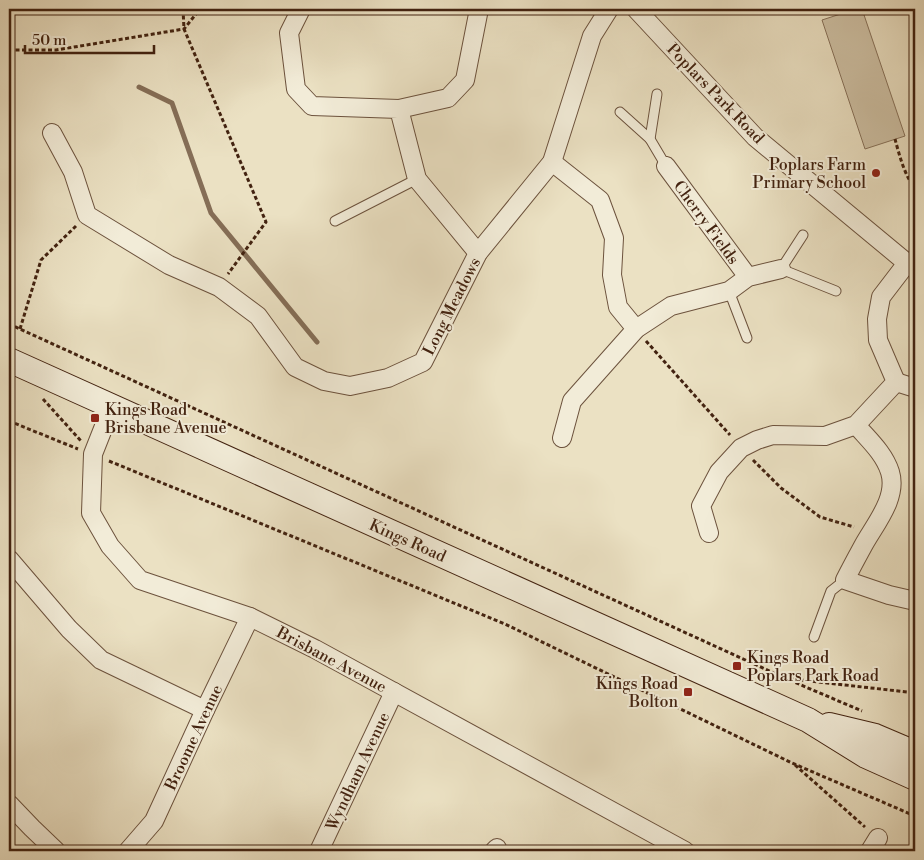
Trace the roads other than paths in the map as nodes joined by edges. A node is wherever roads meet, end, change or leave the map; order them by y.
1 (301, 9) edge
2 (479, 9) edge
3 (609, 9) edge
4 (636, 9) edge
5 (657, 94) dead end
6 (399, 109) junction
7 (620, 112) dead end
8 (52, 133) dead end
9 (650, 139) junction
10 (552, 162) junction
11 (666, 166) joint
12 (417, 179) junction
13 (335, 221) dead end
14 (803, 235) dead end
15 (478, 253) junction
16 (911, 265) edge
17 (782, 269) junction
18 (748, 277) junction
19 (729, 291) junction
20 (836, 291) dead end
21 (636, 330) junction
22 (748, 338) dead end
23 (9, 360) edge
24 (896, 382) junction
25 (915, 388) edge
26 (112, 406) junction
27 (856, 425) junction
28 (562, 438) dead end
29 (709, 534) dead end
30 (9, 559) edge
31 (844, 580) junction
32 (915, 601) edge
33 (250, 617) junction
34 (814, 637) dead end
35 (394, 692) junction
36 (205, 710) junction
37 (808, 720) junction
38 (915, 753) edge
39 (915, 778) edge
40 (9, 804) edge
41 (56, 851) edge
42 (128, 851) edge
43 (319, 851) edge
44 (683, 851) edge

1 - 6 street
2 - 6 street
3 - 10 street, Long Meadows
4 - 16 street, Poplars Park Road
5 - 9 lane
6 - 12 street
7 - 9 lane
8 - 15 street, Long Meadows
9 - 11 lane
10 - 15 street, Long Meadows
10 - 21 street
11 - 18 street, Cherry Fields
12 - 13 lane
12 - 15 street
14 - 17 lane
16 - 24 street
17 - 18 street, Cherry Fields
17 - 20 lane
18 - 19 street, Cherry Fields
19 - 21 street, Cherry Fields
19 - 22 lane
21 - 28 street, Cherry Fields
23 - 26 street, Kings Road
24 - 25 street
24 - 27 street
26 - 33 street, Brisbane Avenue
26 - 37 street, Kings Road
27 - 29 street
27 - 31 street
30 - 36 street
31 - 32 street
31 - 34 lane
33 - 35 street, Brisbane Avenue
33 - 36 street, Broome Avenue
35 - 43 street, Wyndham Avenue
35 - 44 street, Brisbane Avenue
36 - 42 street, Broome Avenue
37 - 38 street, Kings Road
37 - 39 street, Kings Road
40 - 41 street

